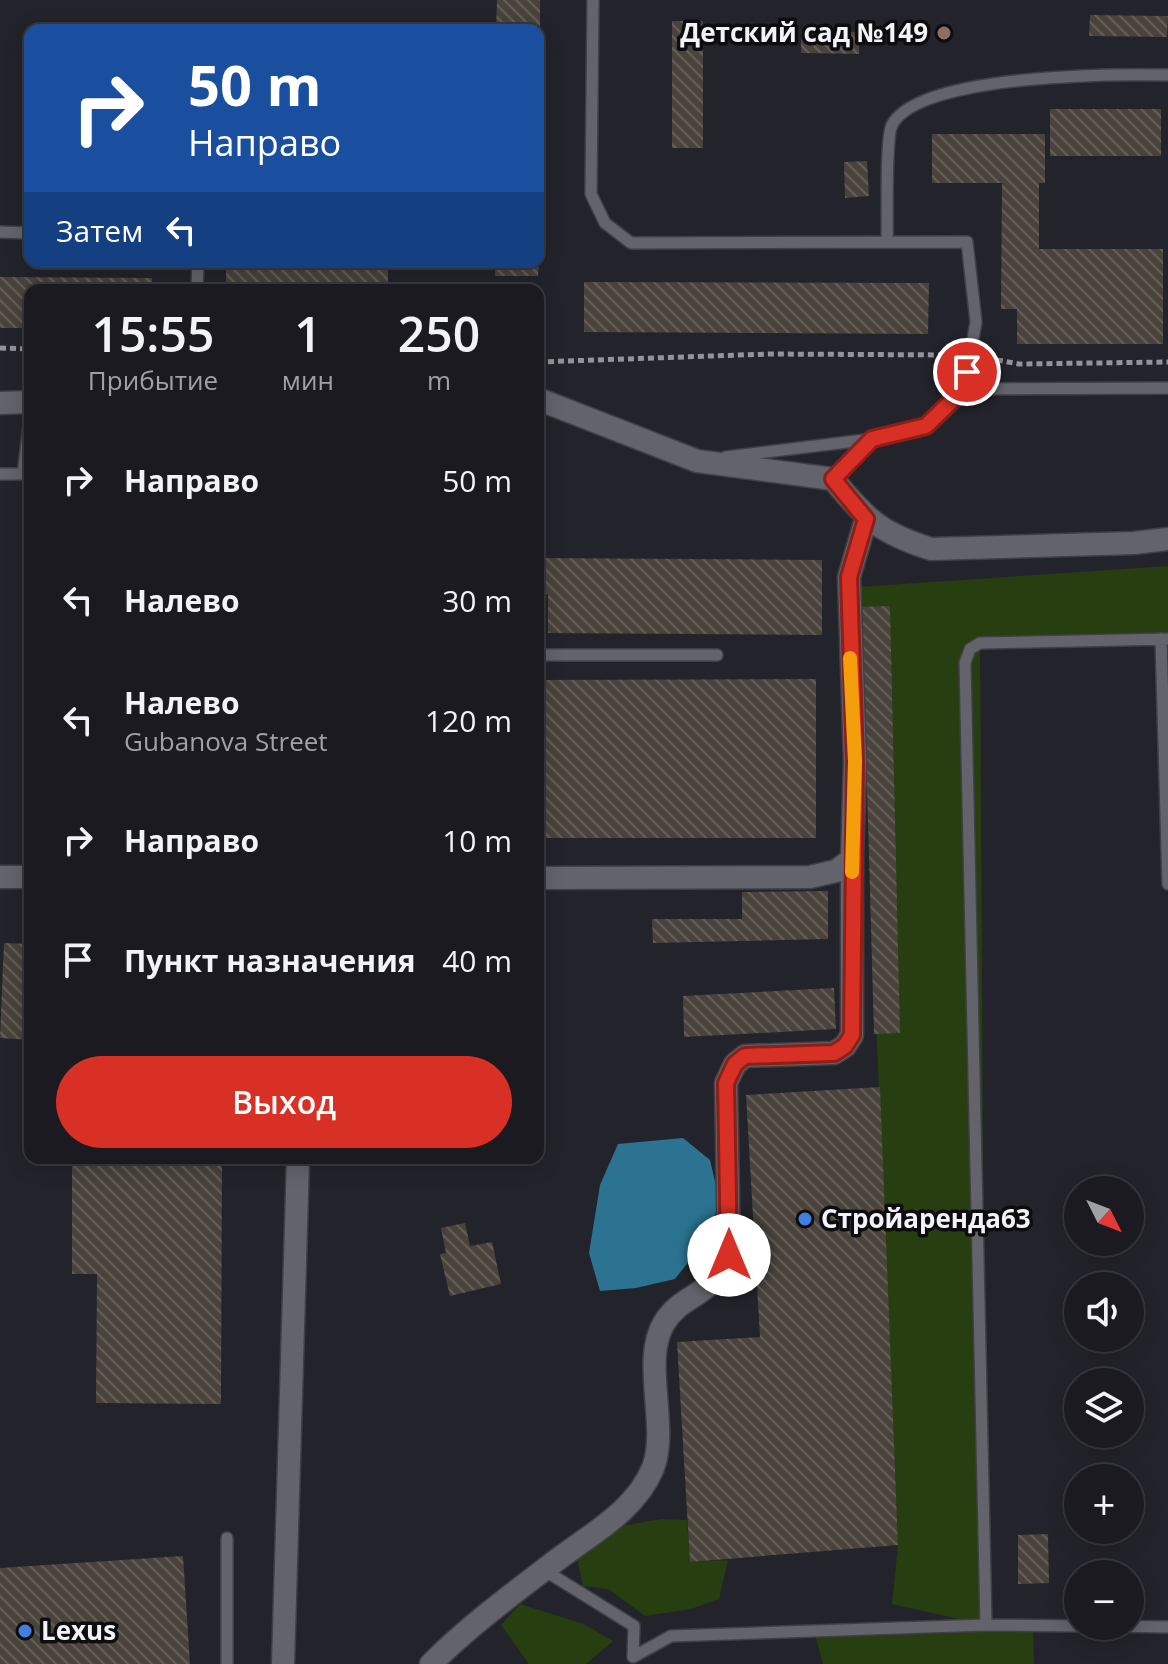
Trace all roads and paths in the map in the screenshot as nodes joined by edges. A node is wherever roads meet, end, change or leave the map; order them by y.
1 (593, 0) edge
2 (1168, 75) edge
3 (0, 232) edge
4 (24, 233) edge
5 (887, 241) junction
6 (0, 348) edge
7 (24, 349) edge
8 (969, 355) junction
9 (544, 362) edge
10 (1168, 362) edge
11 (1168, 388) edge
12 (964, 389) junction
13 (544, 401) edge
14 (24, 402) edge
15 (0, 403) edge
16 (872, 439) junction
17 (697, 461) junction
18 (0, 474) edge
19 (24, 474) edge
20 (833, 479) junction
21 (866, 519) junction
22 (1168, 539) edge
23 (1165, 639) edge
24 (544, 655) edge
25 (717, 655) dead end
26 (852, 859) junction
27 (0, 877) edge
28 (24, 877) edge
29 (544, 878) edge
30 (1168, 884) edge
31 (298, 1164) edge
32 (227, 1538) dead end
33 (544, 1569) junction
34 (986, 1625) junction
35 (1064, 1626) edge
36 (1144, 1627) edge
37 (1168, 1627) edge
38 (631, 1662) edge
39 (227, 1664) edge
40 (283, 1664) edge
41 (431, 1664) edge

1 - 5 lane
2 - 5 lane
3 - 4 lane
5 - 8 lane
6 - 7 path
8 - 9 path
8 - 10 path
8 - 12 lane
11 - 12 lane
12 - 16 lane
13 - 17 street
14 - 15 street
16 - 17 lane
16 - 20 lane
17 - 20 street
18 - 19 lane
20 - 21 street
21 - 22 street
21 - 26 street
23 - 30 lane
23 - 34 lane
24 - 25 lane
26 - 29 street
26 - 33 street
27 - 28 street
31 - 40 street
32 - 39 lane
33 - 38 lane
33 - 41 street
34 - 35 lane
34 - 38 lane
36 - 37 lane

